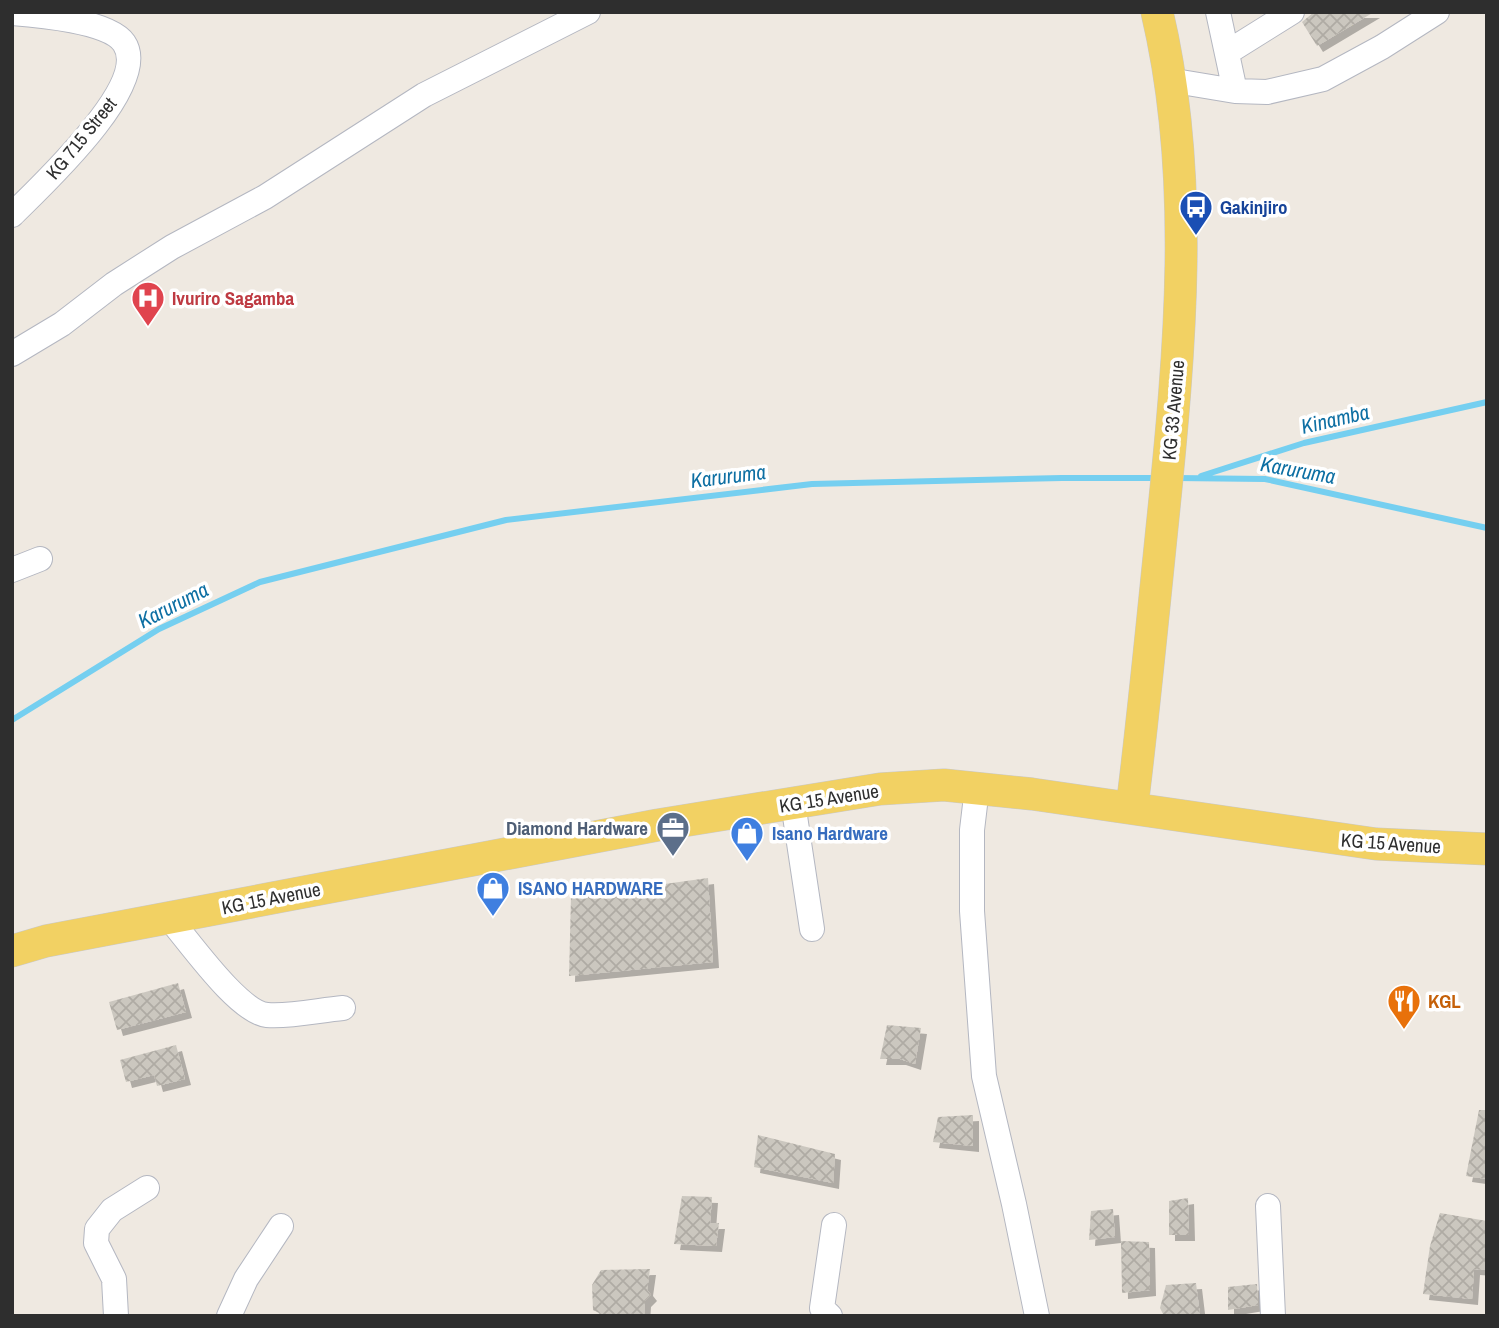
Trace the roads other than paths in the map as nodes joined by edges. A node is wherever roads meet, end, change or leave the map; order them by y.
1 (588, 12) edge
2 (1157, 12) edge
3 (1218, 12) edge
4 (1292, 12) edge
5 (1437, 12) edge
6 (12, 13) edge
7 (1228, 52) junction
8 (1169, 80) junction
9 (1235, 91) junction
10 (12, 215) edge
11 (12, 354) edge
12 (40, 559) dead end
13 (12, 570) edge
14 (977, 788) junction
15 (793, 803) junction
16 (1132, 807) junction
17 (1487, 849) edge
18 (168, 918) junction
19 (812, 929) dead end
20 (12, 951) edge
21 (343, 1008) dead end
22 (147, 1188) dead end
23 (1268, 1206) dead end
24 (834, 1225) dead end
25 (281, 1226) dead end
26 (116, 1316) edge
27 (229, 1316) edge
28 (830, 1316) edge
29 (1037, 1316) edge
30 (1273, 1316) edge

1 - 11 street
2 - 8 main road, KG 33 Avenue
3 - 7 street
4 - 7 street
5 - 9 street
6 - 10 street, KG 715 Street
7 - 9 street
8 - 9 street
8 - 16 main road, KG 33 Avenue
12 - 13 street
14 - 15 main road, KG 15 Avenue
14 - 16 main road, KG 15 Avenue
14 - 29 street
15 - 18 main road, KG 15 Avenue
15 - 19 street
16 - 17 main road, KG 15 Avenue
18 - 20 main road, KG 15 Avenue
18 - 21 street
22 - 26 street
23 - 30 street
24 - 28 street
25 - 27 street

